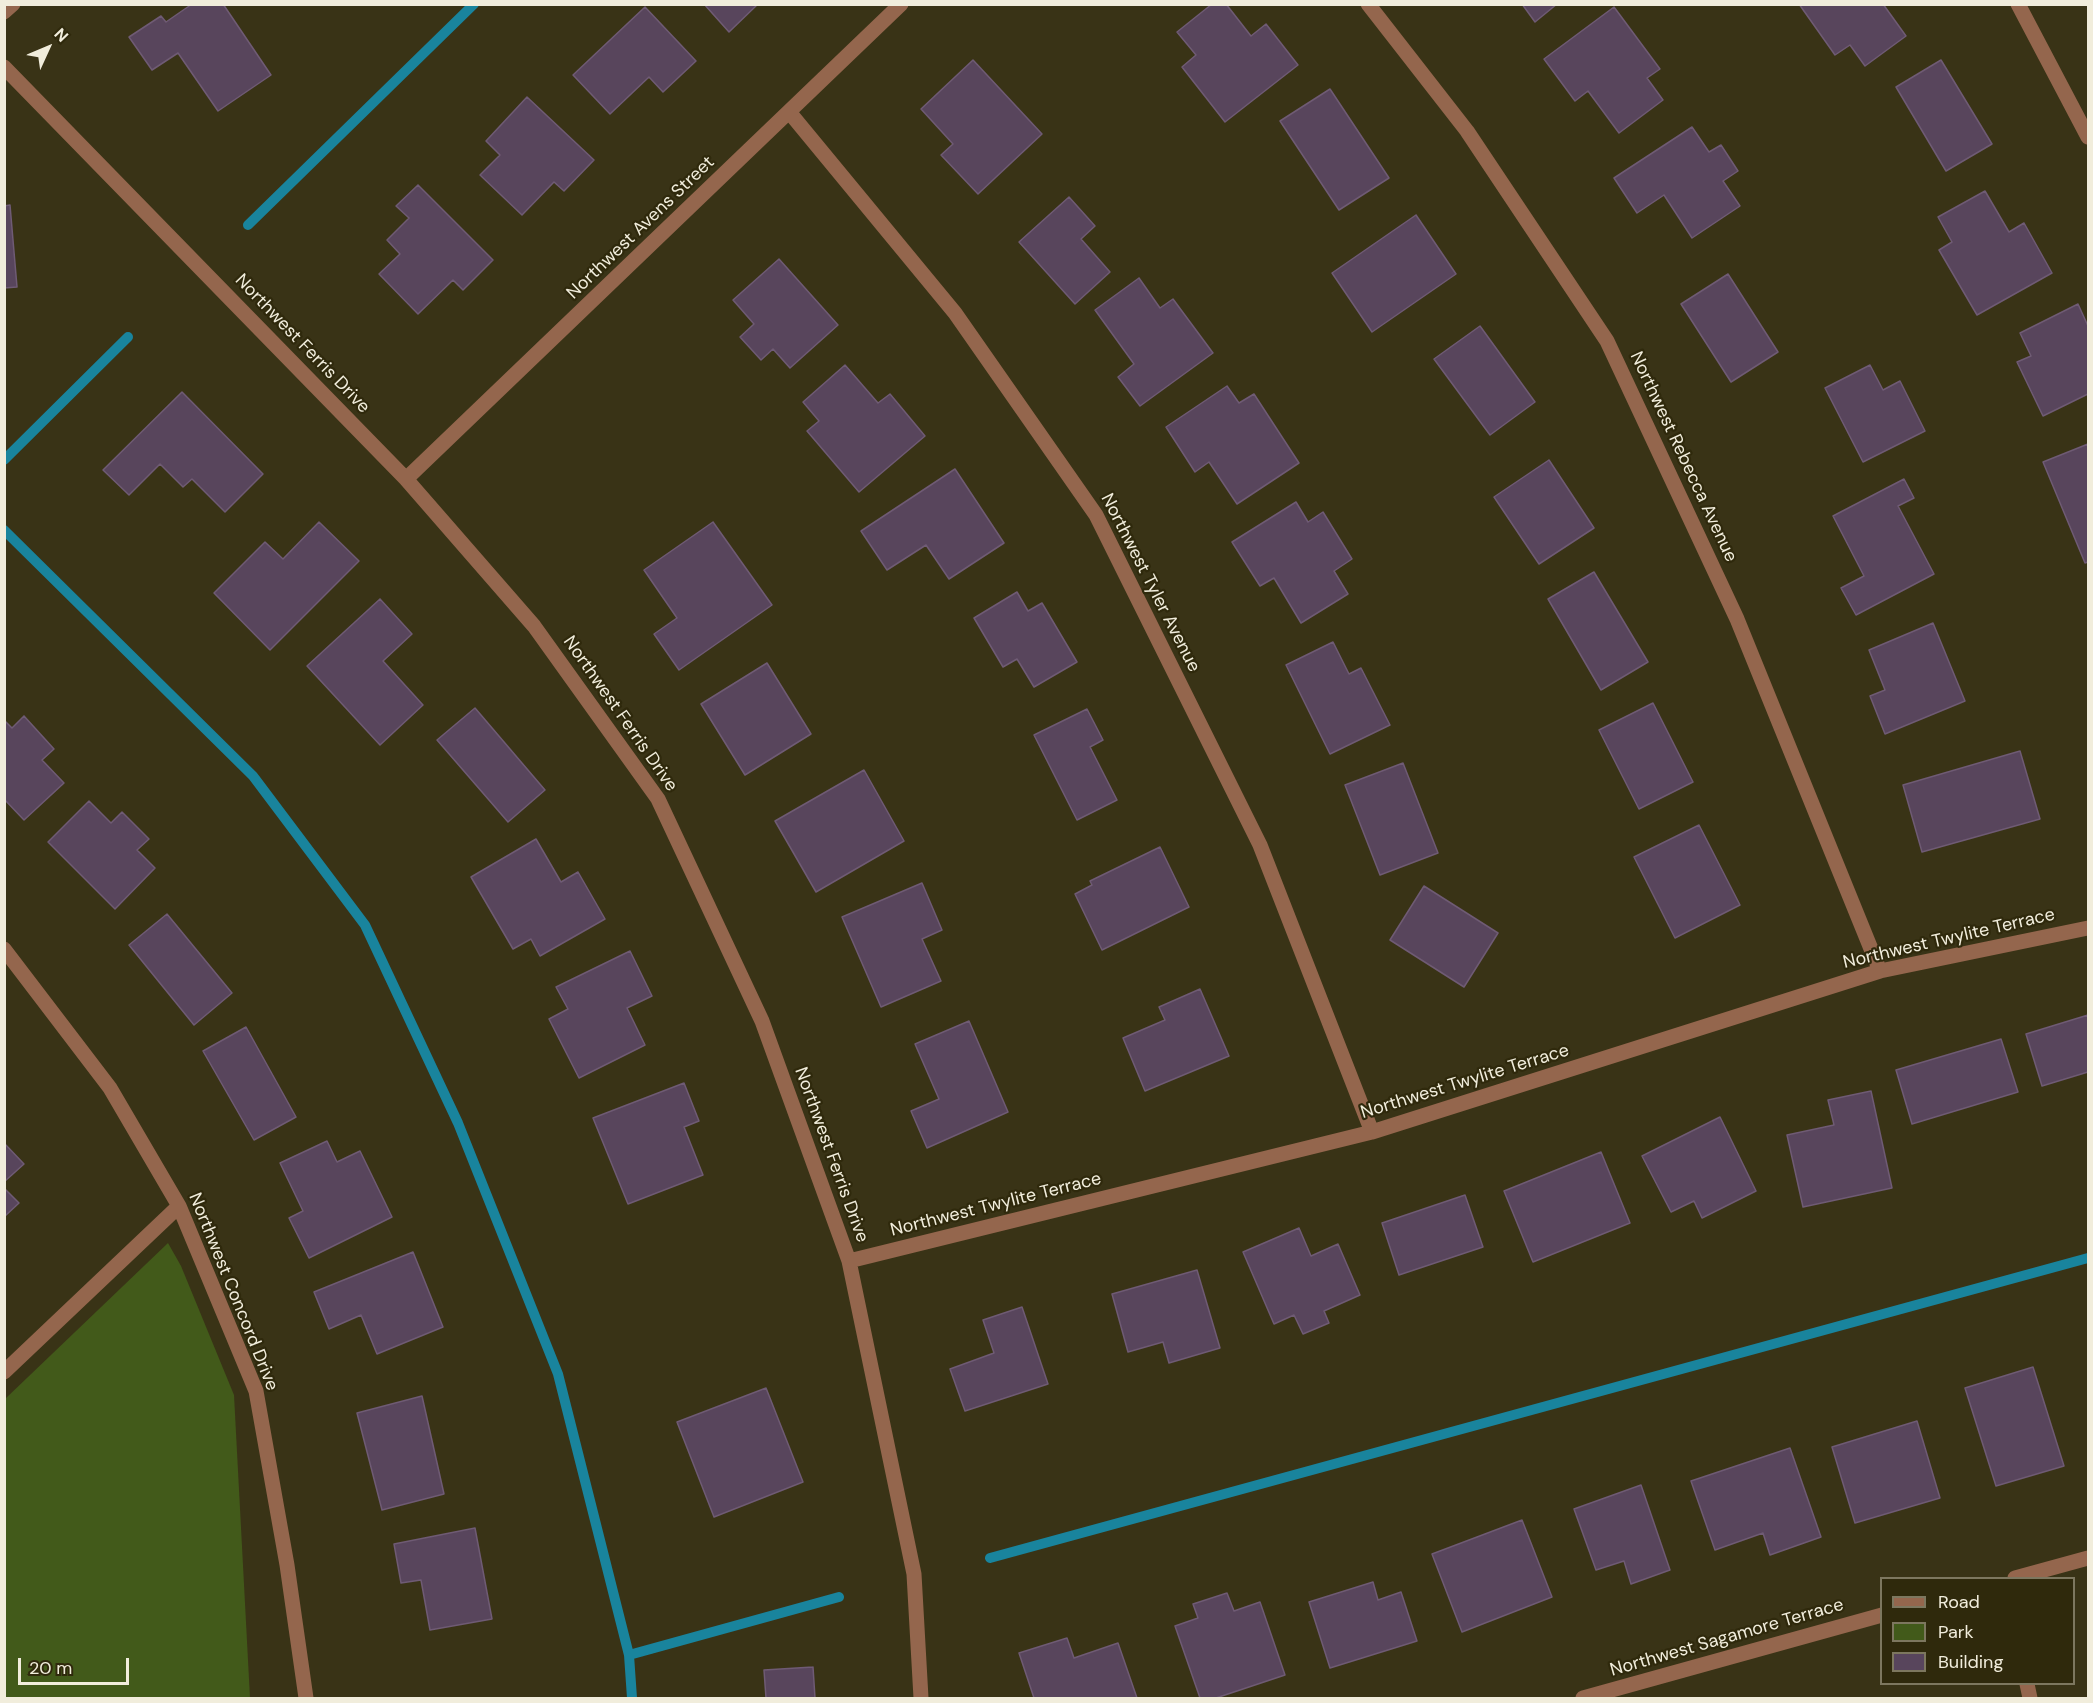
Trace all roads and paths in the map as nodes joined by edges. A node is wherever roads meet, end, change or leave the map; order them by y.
1 (13, 4) edge
2 (901, 4) edge
3 (1368, 4) edge
4 (2018, 4) edge
5 (4, 12) edge
6 (4, 67) edge
7 (790, 112) junction
8 (2088, 137) edge
9 (406, 479) junction
10 (2088, 928) edge
11 (4, 949) edge
12 (1880, 971) junction
13 (1372, 1132) junction
14 (179, 1206) junction
15 (849, 1261) junction
16 (4, 1372) edge
17 (2088, 1558) edge
18 (2018, 1577) edge
19 (1880, 1616) edge
20 (306, 1698) edge
21 (921, 1698) edge
22 (1583, 1698) edge

1 - 5 street
2 - 7 street, Northwest Avens Street
3 - 12 street, Northwest Rebecca Avenue
4 - 8 street
6 - 9 street, Northwest Ferris Drive
7 - 9 street, Northwest Avens Street
7 - 13 street, Northwest Tyler Avenue
9 - 15 street, Northwest Ferris Drive
10 - 12 street, Northwest Twylite Terrace
11 - 14 street, Northwest Concord Drive
12 - 13 street, Northwest Twylite Terrace
13 - 15 street, Northwest Twylite Terrace
14 - 16 street
14 - 20 street, Northwest Concord Drive
15 - 21 street, Northwest Ferris Drive
17 - 18 street
19 - 22 street, Northwest Sagamore Terrace

